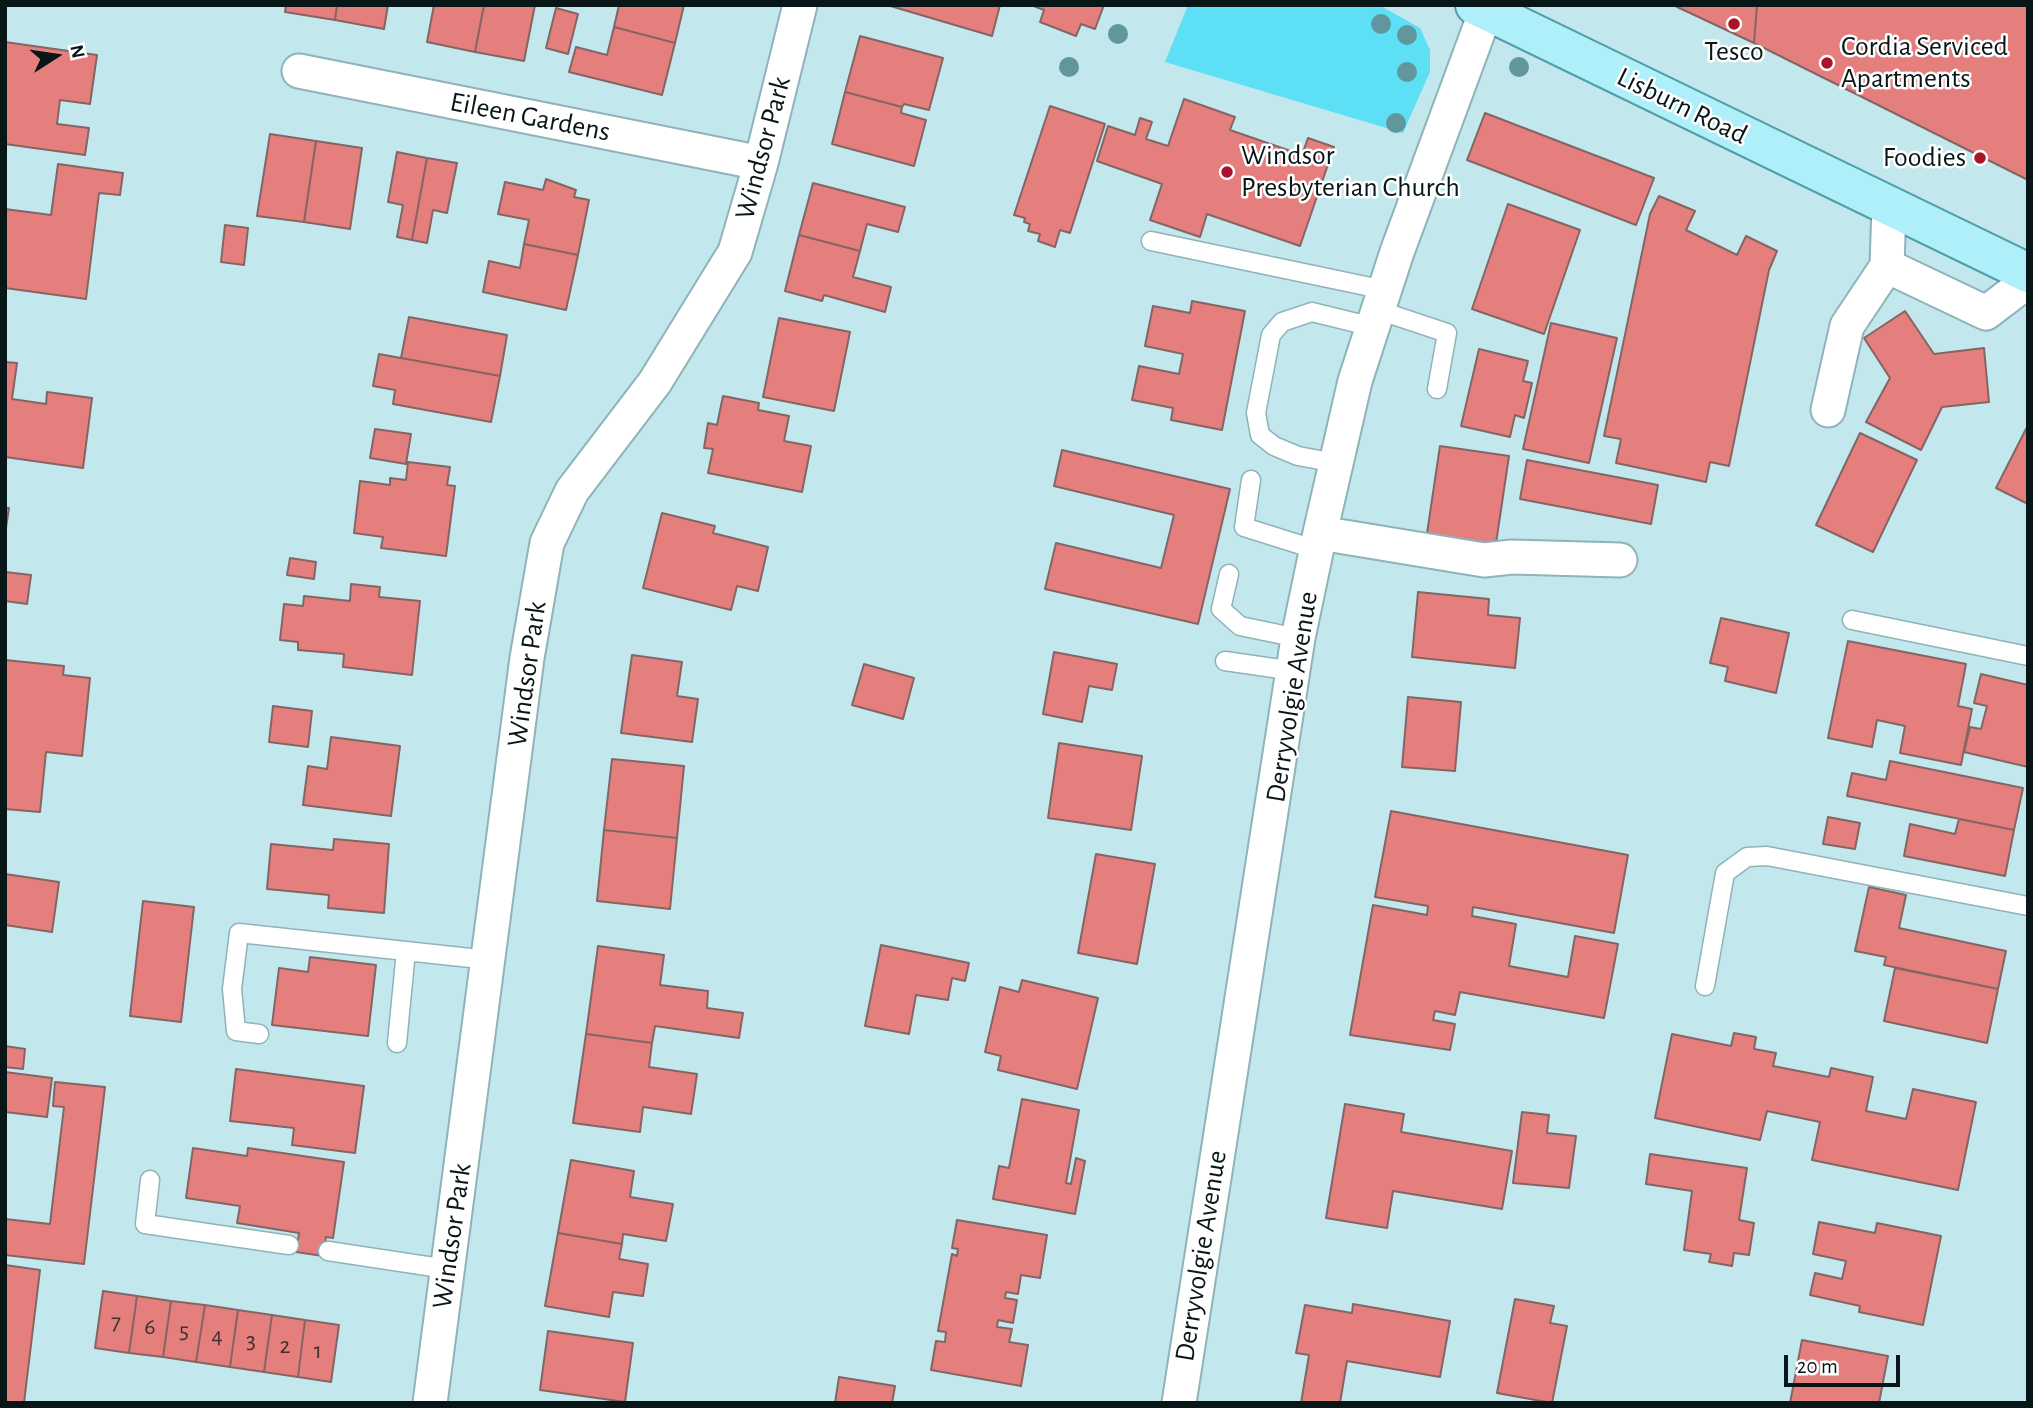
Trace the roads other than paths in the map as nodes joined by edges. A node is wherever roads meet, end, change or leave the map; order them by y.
1 (800, 5) edge
2 (1480, 8) edge
3 (299, 71) dead end
4 (761, 163) junction
5 (1889, 206) junction
6 (1151, 241) dead end
7 (1887, 266) junction
8 (2028, 273) edge
9 (2028, 281) edge
10 (1378, 309) junction
11 (1437, 389) dead end
12 (1828, 410) dead end
13 (1336, 463) junction
14 (1251, 480) dead end
15 (1319, 541) junction
16 (1620, 560) dead end
17 (1228, 574) dead end
18 (1852, 620) dead end
19 (1298, 638) junction
20 (2028, 656) edge
21 (1225, 661) dead end
22 (1294, 671) junction
23 (2028, 906) edge
24 (406, 951) junction
25 (489, 960) junction
26 (1705, 986) dead end
27 (259, 1034) dead end
28 (397, 1042) dead end
29 (150, 1181) dead end
30 (289, 1245) dead end
31 (328, 1251) dead end
32 (447, 1269) junction
33 (430, 1403) edge
34 (1179, 1403) edge

1 - 4 street, Windsor Park
2 - 5 main road, Lisburn Road
2 - 10 street, Derryvolgie Avenue
3 - 4 street, Eileen Gardens
4 - 25 street, Windsor Park
5 - 7 street
5 - 8 main road, Lisburn Road
6 - 10 lane
7 - 9 street
7 - 12 street
10 - 11 lane
10 - 13 street, Derryvolgie Avenue
10 - 13 lane
13 - 15 street, Derryvolgie Avenue
14 - 15 lane
15 - 16 street
15 - 19 street, Derryvolgie Avenue
17 - 19 lane
18 - 20 lane
19 - 22 street, Derryvolgie Avenue
21 - 22 lane
22 - 34 street, Derryvolgie Avenue
23 - 26 lane
24 - 25 lane
24 - 27 lane
24 - 28 lane
25 - 32 street, Windsor Park
29 - 30 lane
31 - 32 lane
32 - 33 street, Windsor Park

